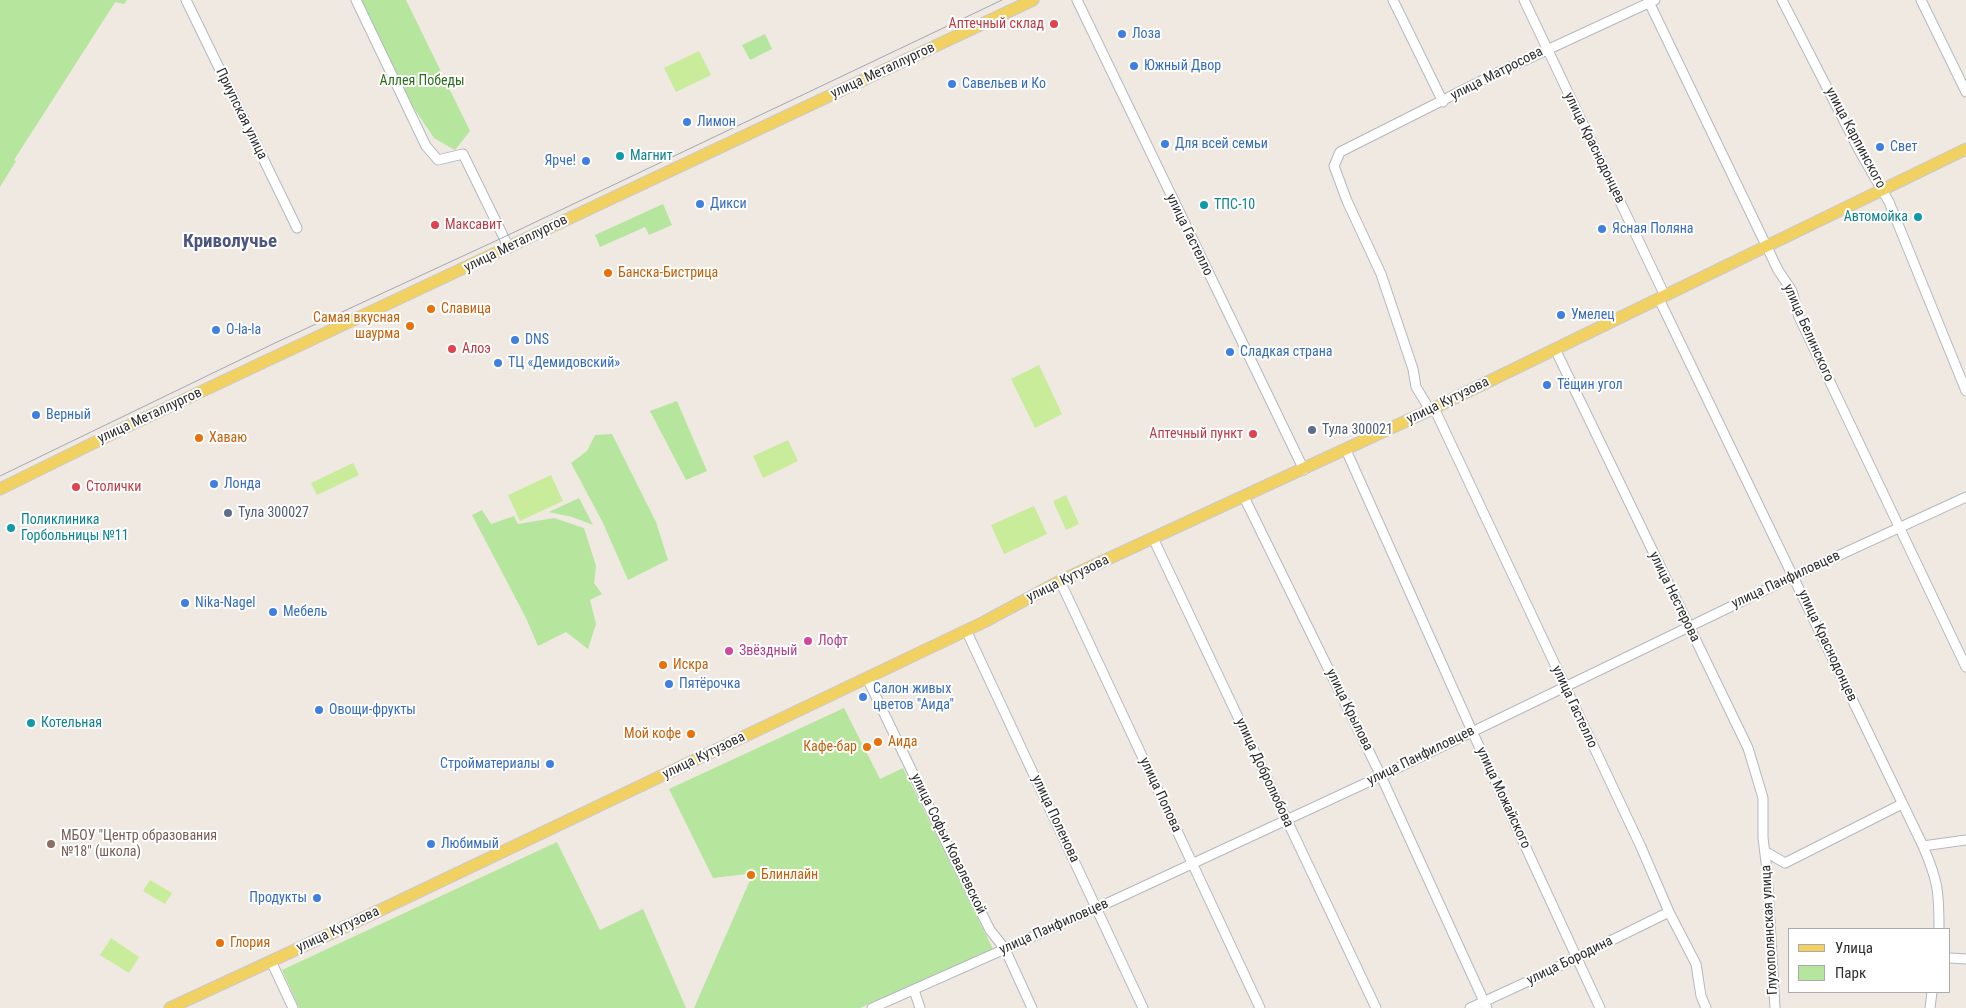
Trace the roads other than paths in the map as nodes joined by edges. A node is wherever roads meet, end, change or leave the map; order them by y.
1 (186, 0) edge
2 (356, 0) edge
3 (1033, 0) edge
4 (1077, 0) edge
5 (1393, 0) edge
6 (1524, 0) edge
7 (1782, 0) edge
8 (1921, 0) edge
9 (1651, 1) edge
10 (1547, 49) junction
11 (1966, 92) edge
12 (1443, 102) junction
13 (1966, 149) edge
14 (1340, 152) joint
15 (1882, 190) junction
16 (297, 228) dead end
17 (1769, 246) junction
18 (509, 248) junction
19 (1662, 298) junction
20 (1555, 349) junction
21 (1965, 388) edge
22 (1432, 409) junction
23 (1346, 450) junction
24 (1304, 470) junction
25 (0, 489) edge
26 (1244, 497) junction
27 (1966, 497) edge
28 (1900, 528) junction
29 (1153, 538) junction
30 (1794, 576) junction
31 (1060, 581) junction
32 (1688, 626) junction
33 (966, 630) junction
34 (1966, 667) edge
35 (867, 678) junction
36 (1564, 686) junction
37 (1472, 731) junction
38 (1381, 776) junction
39 (1902, 804) junction
40 (1286, 819) junction
41 (1966, 840) edge
42 (1923, 846) junction
43 (1766, 852) junction
44 (1191, 863) junction
45 (1097, 908) junction
46 (1669, 912) junction
47 (1939, 928) edge
48 (1005, 949) junction
49 (1576, 957) junction
50 (1951, 958) edge
51 (1966, 959) edge
52 (271, 961) junction
53 (914, 990) junction
54 (1932, 993) edge
55 (1485, 1005) edge
56 (170, 1008) edge
57 (293, 1008) edge
58 (872, 1008) edge
59 (920, 1008) edge
60 (1032, 1008) edge
61 (1143, 1008) edge
62 (1260, 1008) edge
63 (1376, 1008) edge
64 (1470, 1008) edge
65 (1600, 1008) edge
66 (1706, 1008) edge
67 (1774, 1008) edge
68 (1930, 1008) edge

1 - 16 street, Приупская улица
2 - 18 street
3 - 18 main road, улица Металлургов
4 - 24 street, улица Гастелло
5 - 12 street
6 - 10 street, улица Краснодонцев
7 - 15 street, улица Карпинского
8 - 11 street
9 - 10 street, улица Матросова
9 - 17 street, улица Белинского
10 - 12 street, улица Матросова
10 - 19 street, улица Краснодонцев
12 - 14 street, улица Матросова
13 - 15 main road, улица Кутузова
14 - 22 street, улица Гастелло
15 - 17 main road, улица Кутузова
15 - 21 street, улица Карпинского
17 - 19 main road, улица Кутузова
17 - 28 street, улица Белинского
18 - 25 main road, улица Металлургов
19 - 20 main road, улица Кутузова
19 - 30 street, улица Краснодонцев
20 - 22 main road, улица Кутузова
20 - 32 street, улица Нестерова
22 - 23 main road, улица Кутузова
22 - 36 street, улица Гастелло
23 - 24 main road, улица Кутузова
23 - 37 street, улица Можайского
24 - 26 main road, улица Кутузова
26 - 29 main road, улица Кутузова
26 - 38 street, улица Крылова
27 - 28 street, улица Панфиловцев
28 - 30 street, улица Панфиловцев
28 - 34 street, улица Белинского
29 - 31 main road, улица Кутузова
29 - 40 street, улица Добролюбова
30 - 32 street, улица Панфиловцев
30 - 39 street, улица Краснодонцев
31 - 33 main road, улица Кутузова
31 - 44 street, улица Попова
32 - 36 street, улица Панфиловцев
32 - 43 street, улица Нестерова
33 - 35 main road, улица Кутузова
33 - 45 street, улица Поленова
35 - 48 street, улица Софьи Ковалевской
35 - 52 main road, улица Кутузова
36 - 37 street, улица Панфиловцев
36 - 46 street, улица Гастелло
37 - 38 street, улица Панфиловцев
37 - 49 street, улица Можайского
38 - 40 street, улица Панфиловцев
38 - 55 street, улица Крылова
39 - 42 street, улица Краснодонцев
39 - 43 street
40 - 44 street, улица Панфиловцев
40 - 63 street, улица Добролюбова
41 - 42 street
42 - 47 street, улица Краснодонцев
43 - 67 street, Глухополянская улица
44 - 45 street, улица Панфиловцев
44 - 62 street, улица Попова
45 - 48 street, улица Панфиловцев
45 - 61 street, улица Поленова
46 - 49 street, улица Бородина
46 - 66 street, улица Гастелло
48 - 53 street, улица Панфиловцев
48 - 60 street, улица Софьи Ковалевской
49 - 55 street, улица Бородина
49 - 65 street, улица Можайского
50 - 51 street
52 - 56 main road, улица Кутузова
52 - 57 street
53 - 58 street, улица Панфиловцев
53 - 59 street
54 - 68 street
55 - 64 street, улица Бородина

